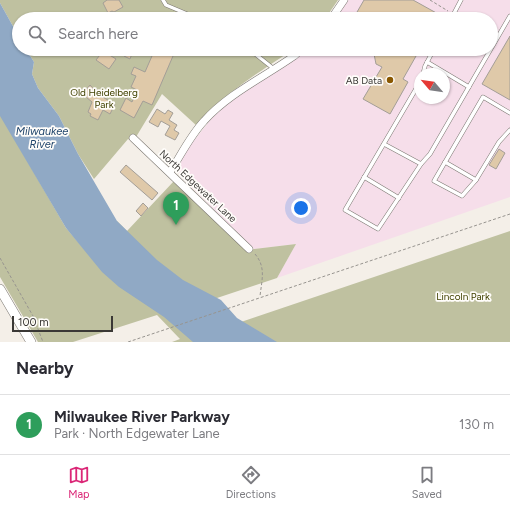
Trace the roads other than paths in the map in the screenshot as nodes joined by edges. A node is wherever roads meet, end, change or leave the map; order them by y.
1 (163, 0) edge
2 (344, 0) edge
3 (462, 0) edge
4 (184, 12) edge
5 (336, 12) edge
6 (455, 12) edge
7 (510, 16) edge
8 (498, 37) edge
9 (258, 56) edge
10 (293, 56) edge
11 (430, 56) edge
12 (487, 56) edge
13 (427, 62) junction
14 (425, 68) edge
15 (275, 70) junction
16 (469, 87) junction
17 (414, 92) edge
18 (510, 113) edge
19 (510, 130) edge
20 (133, 138) dead end
21 (384, 144) junction
22 (445, 162) junction
23 (421, 164) junction
24 (170, 172) junction
25 (364, 177) junction
26 (476, 180) junction
27 (399, 198) junction
28 (249, 248) road end
29 (0, 289) edge
30 (31, 342) edge

1 - 4 lane
2 - 5 street
3 - 6 lane
7 - 8 lane
9 - 15 lane
10 - 15 street
11 - 13 lane
12 - 16 lane
13 - 14 lane
13 - 16 lane
15 - 24 street
16 - 23 lane
17 - 21 lane
18 - 22 lane
19 - 26 lane
20 - 24 street, North Edgewater Lane
21 - 23 lane
21 - 25 lane
22 - 26 lane
22 - 26 lane
23 - 27 lane
24 - 28 street, North Edgewater Lane
25 - 27 lane
25 - 27 lane
29 - 30 street

